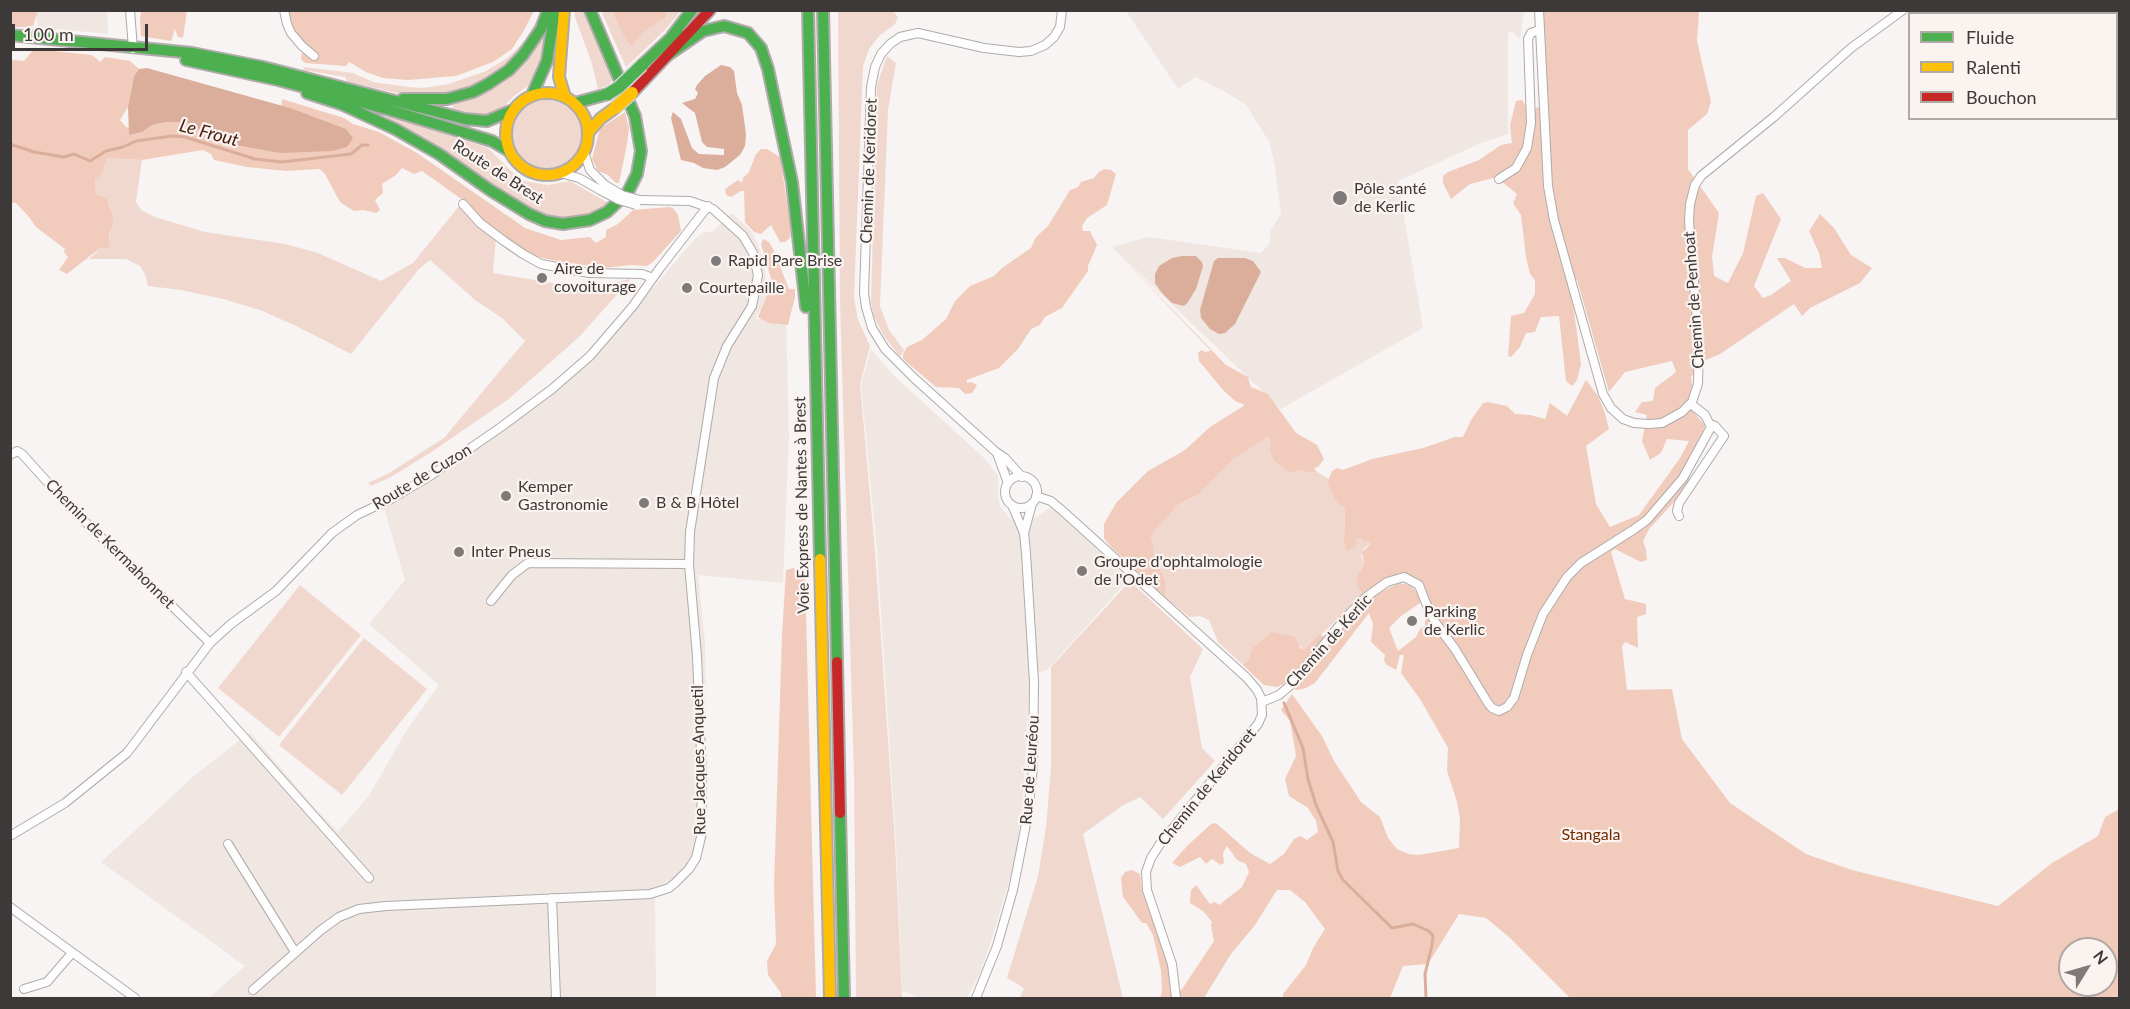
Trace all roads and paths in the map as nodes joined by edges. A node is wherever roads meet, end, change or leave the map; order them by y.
1 (130, 10) edge
2 (284, 10) edge
3 (548, 10) edge
4 (555, 10) edge
5 (564, 10) edge
6 (590, 10) edge
7 (692, 10) edge
8 (699, 10) edge
9 (710, 10) edge
10 (808, 10) edge
11 (823, 10) edge
12 (1062, 10) edge
13 (1539, 10) edge
14 (1903, 10) edge
15 (1539, 30) junction
16 (10, 35) edge
17 (672, 36) junction
18 (133, 48) junction
19 (668, 55) junction
20 (314, 56) dead end
21 (235, 70) junction
22 (645, 71) junction
23 (367, 94) junction
24 (532, 95) junction
25 (570, 100) junction
26 (513, 110) junction
27 (588, 133) junction
28 (509, 151) junction
29 (584, 152) junction
30 (560, 173) junction
31 (1499, 179) dead end
32 (602, 187) junction
33 (463, 204) dead end
34 (708, 207) junction
35 (653, 278) junction
36 (1690, 404) junction
37 (817, 415) junction
38 (1710, 424) junction
39 (996, 452) junction
40 (10, 455) edge
41 (1022, 477) junction
42 (1008, 483) junction
43 (1034, 500) junction
44 (1012, 505) junction
45 (1679, 516) dead end
46 (1024, 534) junction
47 (689, 564) junction
48 (491, 601) dead end
49 (210, 643) junction
50 (186, 672) junction
51 (1262, 702) junction
52 (10, 836) edge
53 (228, 844) dead end
54 (369, 878) dead end
55 (552, 898) junction
56 (10, 907) edge
57 (296, 952) junction
58 (72, 953) junction
59 (24, 990) dead end
60 (253, 990) dead end
61 (135, 999) edge
62 (556, 999) edge
63 (830, 999) edge
64 (844, 999) edge
65 (976, 999) edge
66 (1176, 999) edge

1 - 18 street
2 - 20 street
3 - 23 main road, Route de Brest
4 - 24 main road
5 - 25 main road
6 - 21 main road, Route de Brest
7 - 17 main road
8 - 17 main road
9 - 19 main road
10 - 37 main road, Voie Express de Nantes à Brest
11 - 64 main road, Voie Express de Nantes à Brest
12 - 39 street, Chemin de Keridoret
13 - 15 street
14 - 36 street, Chemin de Penhoat
15 - 31 street
15 - 36 street
16 - 18 main road, Route de Brest
17 - 22 main road
18 - 21 main road, Route de Brest
18 - 23 main road, Route de Brest
19 - 22 main road
19 - 37 main road
21 - 28 main road, Route de Brest
22 - 25 main road, bridge
22 - 27 main road, bridge
23 - 26 main road, Route de Brest
24 - 25 main road
24 - 26 main road
25 - 27 main road
26 - 28 main road
27 - 29 main road
28 - 30 main road
29 - 30 main road
29 - 32 street
30 - 32 street
32 - 34 street, bridge
33 - 35 street
34 - 35 street, Route de Cuzon
34 - 47 street, Rue Jacques Anquetil
35 - 49 street, Route de Cuzon
36 - 38 street
37 - 63 main road, Voie Express de Nantes à Brest
38 - 45 street
38 - 51 street, Chemin de Kerlic
39 - 41 street, Chemin de Keridoret
39 - 42 street, Chemin de Keridoret
40 - 49 street, Chemin de Kermahonnet
41 - 42 street
41 - 43 street
42 - 44 street
43 - 44 street
43 - 46 street, Rue de Leuréou
43 - 51 street
44 - 46 street, Rue de Leuréou
46 - 65 street, Rue de Leuréou
47 - 48 street
47 - 55 street, Rue Jacques Anquetil
49 - 50 street, Route de Cuzon
50 - 52 street, Route de Cuzon
50 - 54 street
51 - 66 street, Chemin de Keridoret
53 - 57 street
55 - 57 street, Rue Jacques Anquetil
55 - 62 street
56 - 58 street
57 - 60 street, Rue Jacques Anquetil
58 - 59 street
58 - 61 street

